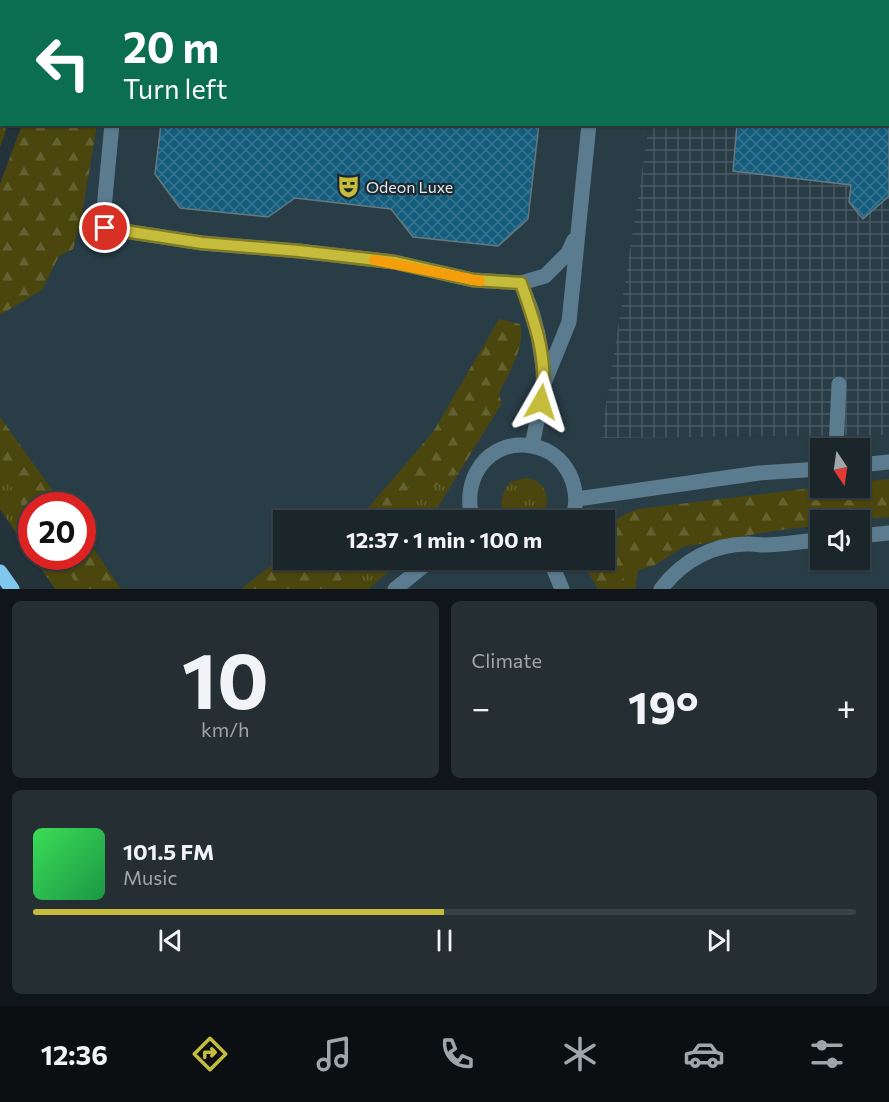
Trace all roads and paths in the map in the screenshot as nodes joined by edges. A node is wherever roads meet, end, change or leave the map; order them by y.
1 (112, 126) edge
2 (589, 126) edge
3 (578, 232) junction
4 (521, 283) junction
5 (545, 381) junction
6 (839, 384) dead end
7 (836, 438) edge
8 (532, 446) junction
9 (889, 462) edge
10 (870, 464) edge
11 (810, 470) edge
12 (577, 499) junction
13 (470, 510) edge
14 (574, 510) edge
15 (889, 532) edge
16 (870, 535) edge
17 (810, 541) edge
18 (419, 570) edge
19 (554, 570) edge
20 (0, 572) edge
21 (12, 589) edge
22 (395, 589) edge
23 (562, 589) edge
24 (661, 589) edge

1 - 4 street
2 - 3 street
3 - 4 street
3 - 5 street
4 - 5 street
5 - 8 street
6 - 7 street
8 - 12 street
8 - 13 street
9 - 10 street
11 - 12 street
12 - 14 street
15 - 16 street
17 - 24 street
18 - 22 street
19 - 23 street
20 - 21 main road

